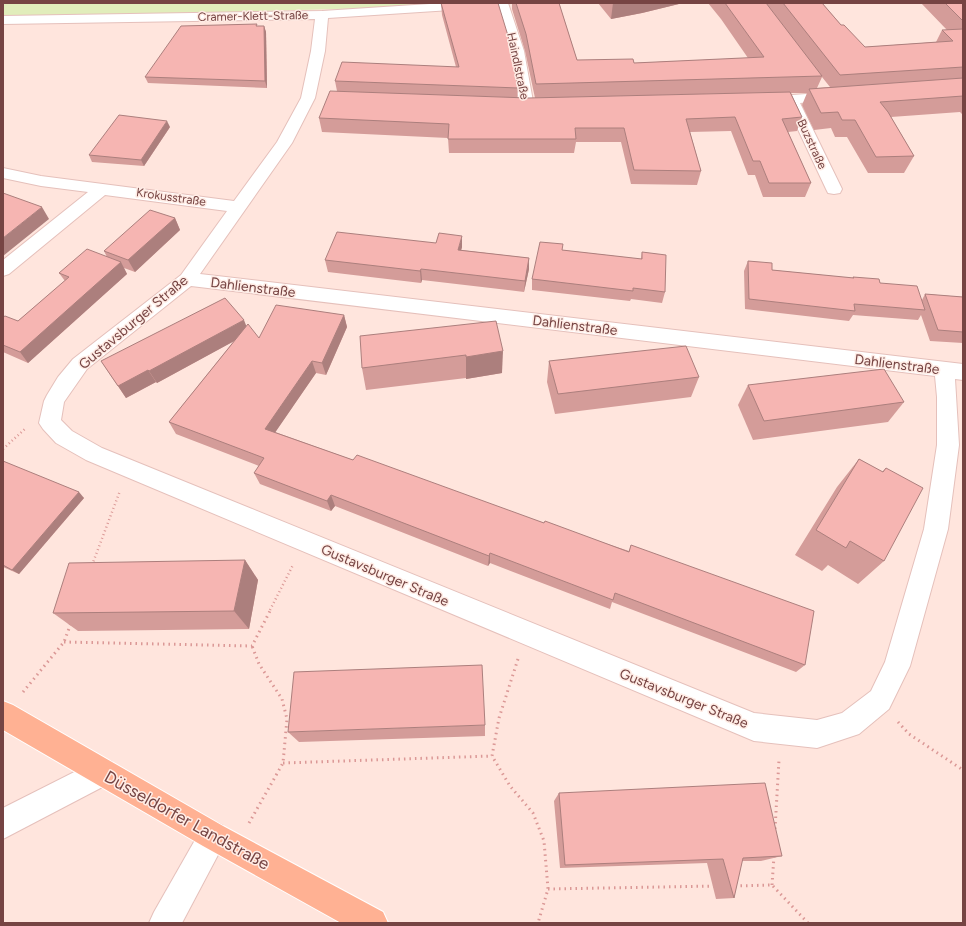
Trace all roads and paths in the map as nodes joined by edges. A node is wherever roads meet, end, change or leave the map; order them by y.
1 (502, 3) edge
2 (322, 15) junction
3 (3, 20) edge
4 (819, 85) edge
5 (852, 95) edge
6 (828, 97) junction
7 (308, 98) junction
8 (324, 99) dead end
9 (791, 100) junction
10 (752, 101) edge
11 (512, 106) edge
12 (527, 107) junction
13 (543, 107) edge
14 (3, 173) edge
15 (103, 188) junction
16 (834, 189) dead end
17 (239, 207) junction
18 (3, 270) edge
19 (187, 279) junction
20 (953, 371) edge
21 (128, 468) junction
22 (304, 541) junction
23 (91, 569) edge
24 (72, 620) edge
25 (527, 633) junction
26 (64, 642) junction
27 (252, 646) junction
28 (880, 700) junction
29 (3, 715) edge
30 (781, 730) junction
31 (492, 756) junction
32 (283, 763) junction
33 (963, 770) edge
34 (102, 772) junction
35 (3, 824) edge
36 (775, 831) edge
37 (224, 842) junction
38 (774, 854) edge
39 (772, 885) junction
40 (718, 886) edge
41 (734, 886) edge
42 (548, 889) junction
43 (165, 923) edge
44 (372, 923) edge
45 (538, 923) edge
46 (808, 923) edge

1 - 2 street, Cramer-Klett-Straße
1 - 12 street, Haindlstraße
2 - 3 street, Cramer-Klett-Straße
2 - 7 street, Gustavsburger Straße
4 - 6 street
5 - 6 street
6 - 9 street
7 - 8 street
7 - 17 street, Gustavsburger Straße
9 - 10 street
9 - 16 street, Buzstraße
11 - 12 street
12 - 13 street
14 - 15 street, Krokusstraße
15 - 17 street, Krokusstraße
15 - 18 street
17 - 19 street, Gustavsburger Straße
19 - 20 street, Dahlienstraße
19 - 21 street, Gustavsburger Straße
20 - 28 street, Gustavsburger Straße
21 - 22 street, Gustavsburger Straße
21 - 23 path
22 - 25 street, Gustavsburger Straße
22 - 27 path
24 - 26 path
25 - 30 street, Gustavsburger Straße
25 - 31 path
26 - 27 path
26 - 29 path
27 - 32 path
28 - 30 street, Gustavsburger Straße
28 - 33 path
29 - 34 main road, Düsseldorfer Landstraße
30 - 36 path
31 - 32 path
31 - 42 path
32 - 37 path
34 - 35 street
34 - 37 main road, Düsseldorfer Landstraße
37 - 43 street
37 - 44 main road, Düsseldorfer Landstraße
38 - 39 path
39 - 41 path
39 - 46 path
40 - 42 path
42 - 45 path

